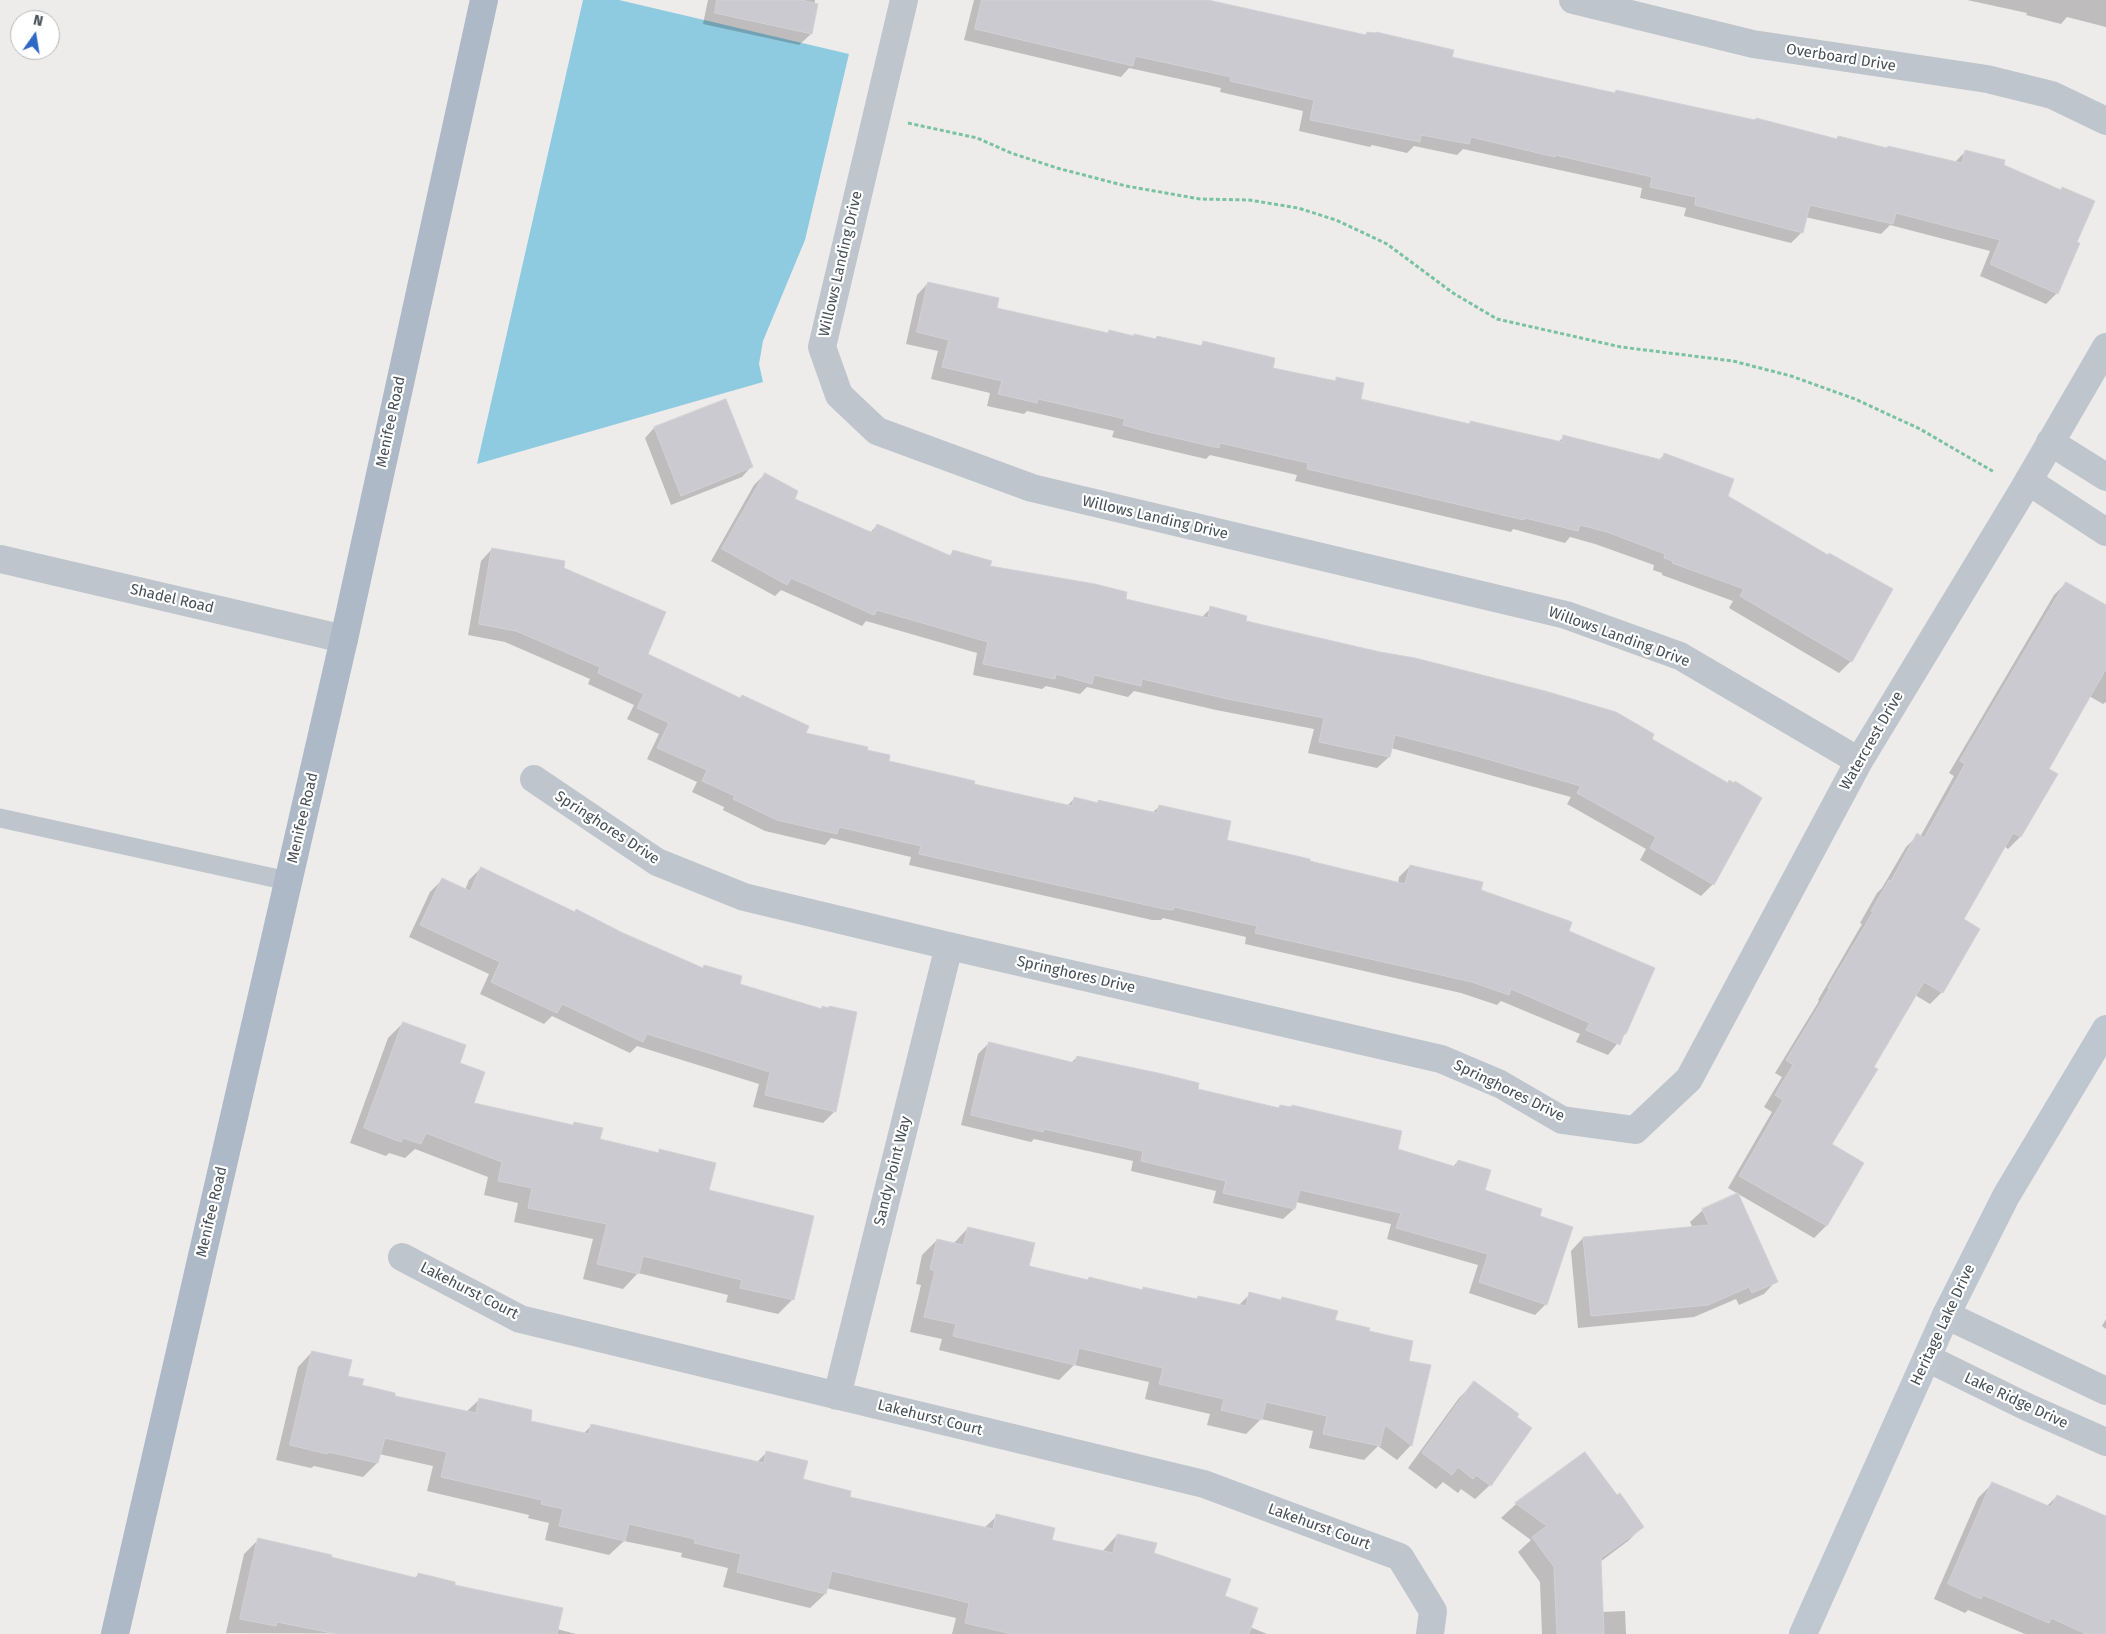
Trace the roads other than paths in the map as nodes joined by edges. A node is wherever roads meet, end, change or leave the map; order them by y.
1 (484, 0) edge
2 (904, 0) edge
3 (1573, 0) edge
4 (2106, 121) edge
5 (2106, 347) edge
6 (2050, 442) junction
7 (2106, 477) edge
8 (2025, 485) junction
9 (2106, 532) edge
10 (0, 559) edge
11 (344, 639) junction
12 (1859, 761) junction
13 (534, 779) dead end
14 (0, 818) edge
15 (288, 881) junction
16 (949, 946) junction
17 (2106, 1029) edge
18 (1635, 1130) joint
19 (402, 1257) dead end
20 (1946, 1315) junction
21 (1927, 1358) junction
22 (2106, 1391) edge
23 (837, 1396) junction
24 (2106, 1442) edge
25 (1432, 1623) edge
26 (115, 1634) edge
27 (1803, 1634) edge

1 - 11 main road, Menifee Road
2 - 12 street, Willows Landing Drive
3 - 4 street, Overboard Drive
5 - 6 street, Watercrest Drive
6 - 7 street
6 - 8 street, Watercrest Drive
8 - 9 street
8 - 12 street, Watercrest Drive
10 - 11 street, Shadel Road
11 - 15 main road, Menifee Road
12 - 18 street, Watercrest Drive
13 - 16 street, Springhores Drive
14 - 15 lane
15 - 26 main road, Menifee Road
16 - 18 street, Springhores Drive
16 - 23 street, Sandy Point Way
17 - 20 street, Heritage Lake Drive
19 - 23 street, Lakehurst Court
20 - 21 street, Heritage Lake Drive
20 - 22 street
21 - 24 street, Lake Ridge Drive
21 - 27 street, Heritage Lake Drive
23 - 25 street, Lakehurst Court

